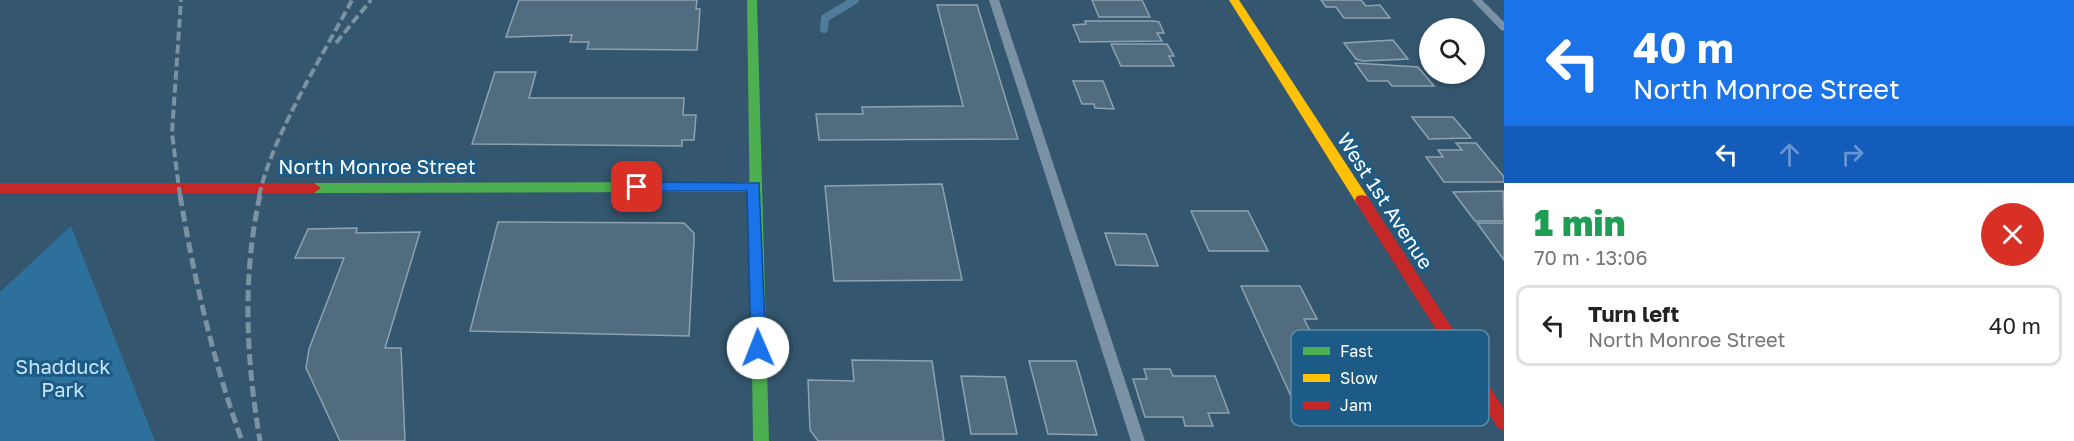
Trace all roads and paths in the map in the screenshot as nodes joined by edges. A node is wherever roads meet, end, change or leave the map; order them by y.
1 (752, 0) edge
2 (994, 0) edge
3 (1234, 0) edge
4 (1477, 0) edge
5 (1504, 28) edge
6 (754, 187) junction
7 (0, 188) edge
8 (1445, 330) edge
9 (1489, 400) edge
10 (1504, 423) edge
11 (761, 441) edge
12 (1138, 441) edge

1 - 6 street
2 - 12 lane
3 - 8 street, West 1st Avenue
4 - 5 lane
6 - 7 street, North Monroe Street
6 - 11 street
9 - 10 street, West 1st Avenue

